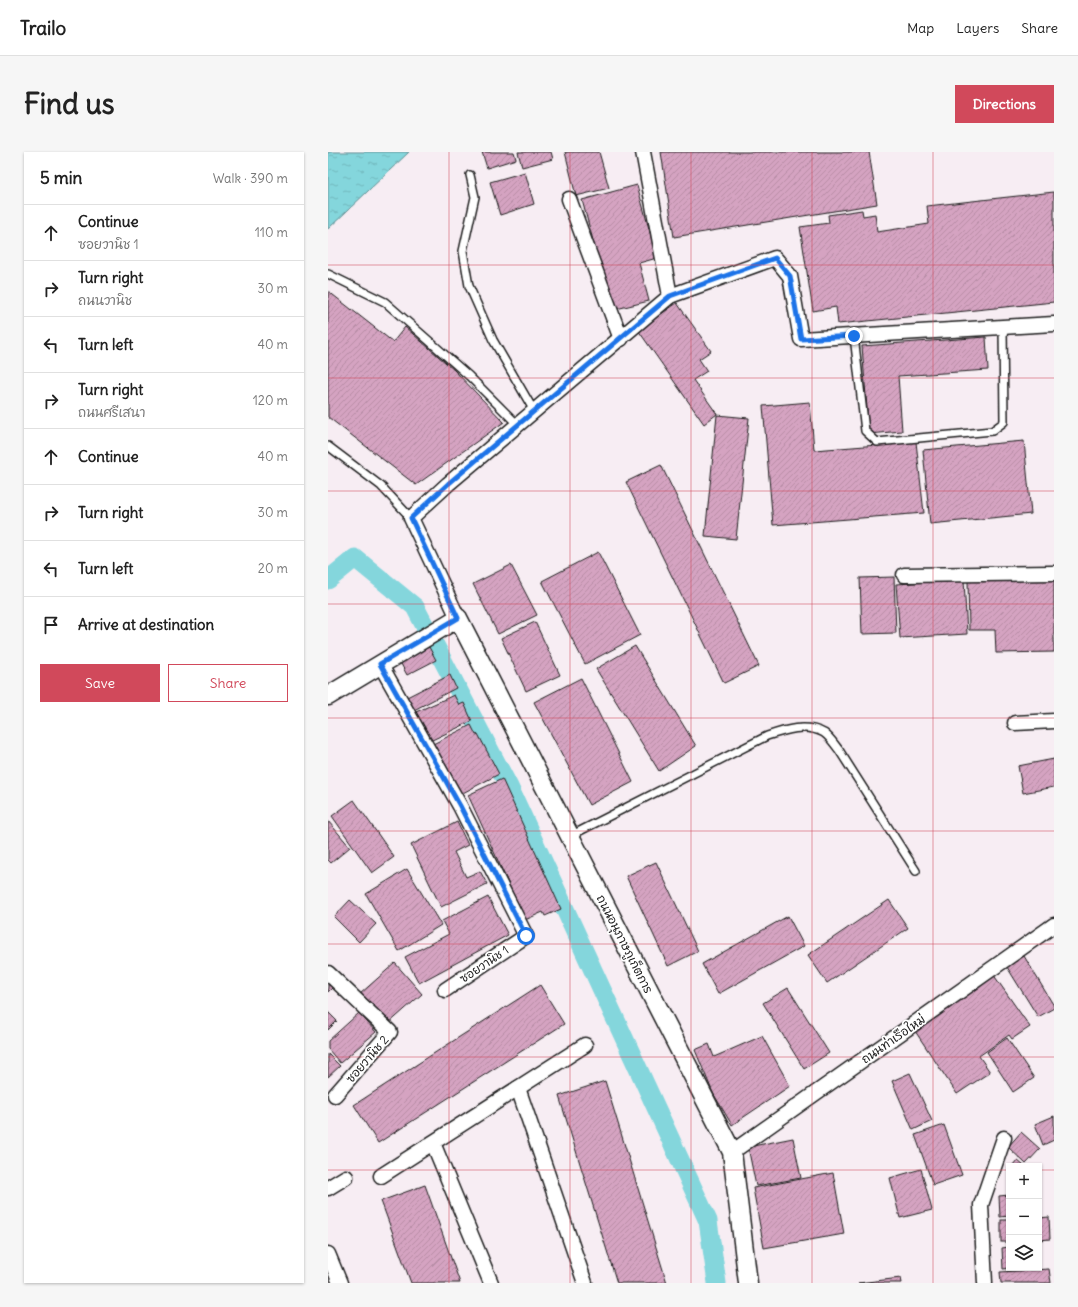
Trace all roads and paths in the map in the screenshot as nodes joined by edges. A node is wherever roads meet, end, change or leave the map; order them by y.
1 (643, 152) edge
2 (470, 175) dead end
3 (570, 199) dead end
4 (328, 274) edge
5 (670, 296) junction
6 (1054, 324) edge
7 (1003, 327) junction
8 (854, 336) junction
9 (621, 338) junction
10 (534, 412) junction
11 (518, 425) junction
12 (328, 446) edge
13 (411, 518) junction
14 (1054, 573) edge
15 (904, 576) dead end
16 (458, 618) junction
17 (380, 664) junction
18 (328, 696) edge
19 (1054, 721) edge
20 (1015, 723) dead end
21 (570, 836) junction
22 (916, 871) dead end
23 (1054, 925) edge
24 (328, 973) edge
25 (445, 990) dead end
26 (585, 1046) dead end
27 (518, 1088) junction
28 (335, 1095) dead end
29 (1004, 1138) dead end
30 (433, 1143) junction
31 (732, 1152) junction
32 (381, 1176) dead end
33 (346, 1177) dead end
34 (328, 1188) edge
35 (328, 1254) edge
36 (340, 1283) edge
37 (491, 1283) edge
38 (585, 1283) edge
39 (748, 1283) edge
40 (985, 1283) edge

1 - 5 street
2 - 10 lane
3 - 9 street
4 - 11 lane
5 - 8 street
5 - 9 street
6 - 7 street
7 - 8 street
7 - 8 lane
9 - 10 street
10 - 11 street
11 - 13 street
12 - 13 lane
13 - 16 street
14 - 15 street
16 - 17 street
16 - 21 street, ถนนอนุภาษภูเก็ตการ
17 - 18 street
17 - 25 street, ซอยวานิช 1
19 - 20 street
21 - 22 lane
21 - 31 street, ถนนอนุภาษภูเก็ตการ
23 - 31 street, ถนนท่าเรือใหม่
24 - 28 street, ซอยวานิช 2
26 - 27 street
27 - 30 street
27 - 38 street
29 - 40 street
30 - 32 street
30 - 37 street
31 - 39 street, ถนนอนุภาษภูเก็ตการ
33 - 34 street
35 - 36 street

